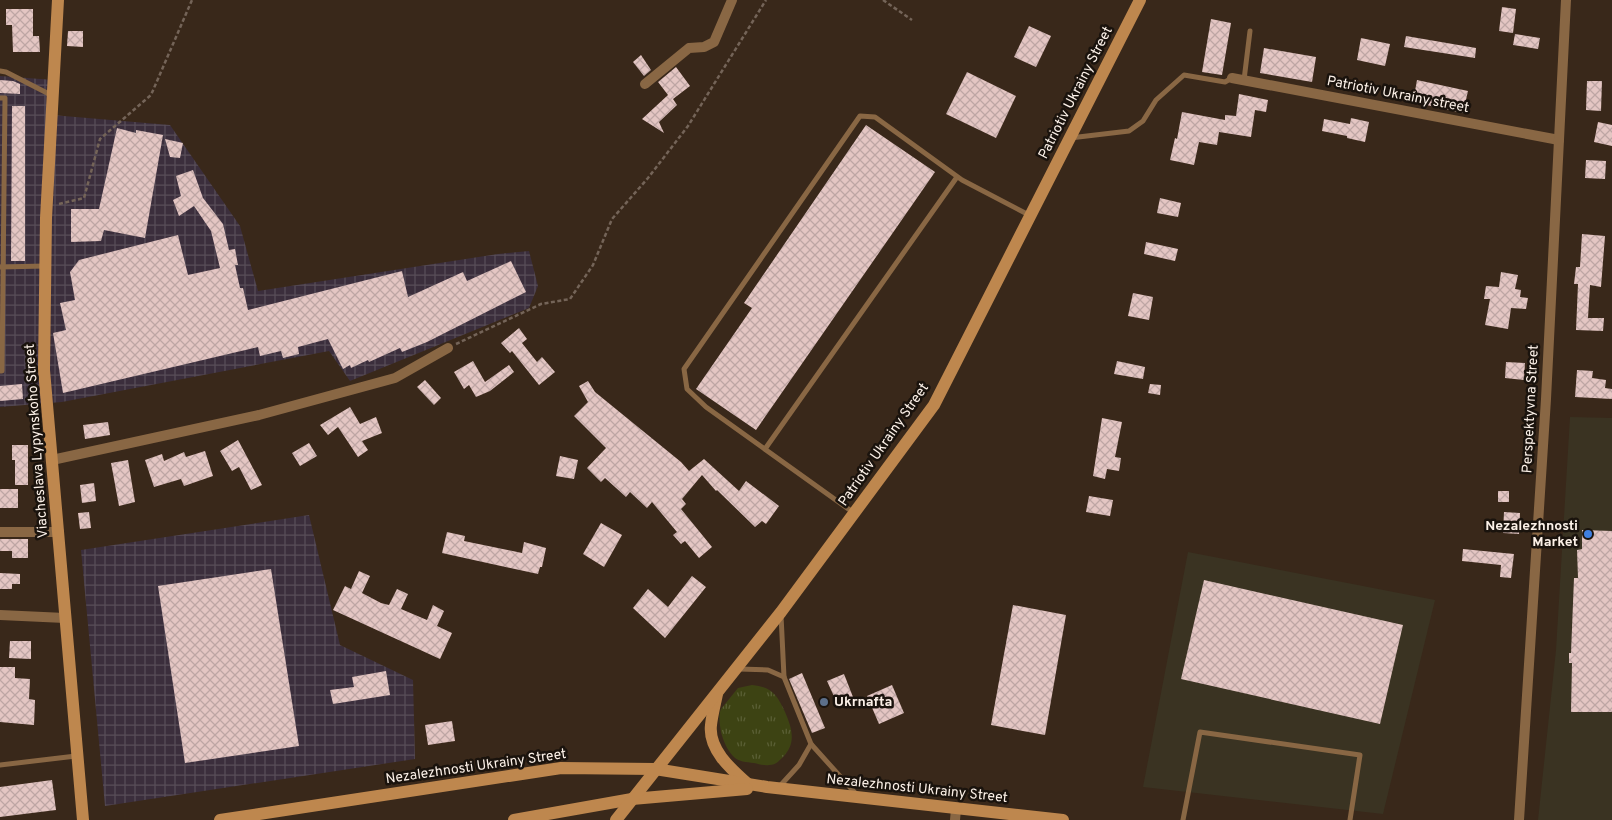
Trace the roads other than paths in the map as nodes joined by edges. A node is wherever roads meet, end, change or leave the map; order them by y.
1 (58, 0) edge
2 (732, 0) edge
3 (1140, 0) edge
4 (1566, 0) edge
5 (1250, 31) dead end
6 (0, 71) edge
7 (1232, 78) joint
8 (1244, 81) junction
9 (645, 84) dead end
10 (53, 96) junction
11 (0, 98) edge
12 (1070, 138) junction
13 (1558, 140) junction
14 (957, 177) junction
15 (1030, 216) junction
16 (46, 266) junction
17 (1, 267) edge
18 (448, 348) road end
19 (0, 371) edge
20 (765, 449) junction
21 (52, 460) junction
22 (854, 513) junction
23 (0, 532) edge
24 (59, 532) junction
25 (781, 612) junction
26 (0, 615) edge
27 (65, 618) junction
28 (736, 668) junction
29 (784, 676) junction
30 (718, 691) junction
31 (811, 744) junction
32 (77, 756) junction
33 (0, 765) edge
34 (655, 769) junction
35 (749, 785) junction
36 (772, 788) junction
37 (859, 798) junction
38 (632, 799) junction
39 (955, 814) edge
40 (83, 820) edge
41 (220, 820) edge
42 (514, 820) edge
43 (616, 820) edge
44 (1063, 820) edge
45 (1183, 820) edge
46 (1350, 820) edge
47 (1519, 820) edge

1 - 10 main road, Viacheslava Lypynskoho Street
2 - 9 street
3 - 12 main road, Patriotiv Ukrainy Street
4 - 13 street, Perspektyvna Street
5 - 8 lane
6 - 10 lane
7 - 8 street, Patriotiv Ukrainy street
7 - 12 lane
8 - 13 street, Patriotiv Ukrainy street
10 - 16 main road, Viacheslava Lypynskoho Street
11 - 17 lane
12 - 15 main road, Patriotiv Ukrainy Street
13 - 47 street, Perspektyvna Street
14 - 15 lane
14 - 20 lane
14 - 20 lane
15 - 22 main road, Patriotiv Ukrainy Street
16 - 17 lane
16 - 21 main road, Viacheslava Lypynskoho Street
17 - 19 lane
18 - 21 street
20 - 22 lane
21 - 24 main road, Viacheslava Lypynskoho Street
22 - 25 main road, Patriotiv Ukrainy Street
23 - 24 street
24 - 27 main road, Viacheslava Lypynskoho Street
25 - 28 main road, Patriotiv Ukrainy Street
25 - 29 lane
26 - 27 street
27 - 32 main road, Viacheslava Lypynskoho Street
28 - 29 lane
28 - 30 main road, Patriotiv Ukrainy Street
29 - 31 lane
30 - 34 main road, Patriotiv Ukrainy Street
30 - 35 main road
31 - 36 lane
31 - 37 lane
32 - 33 lane
32 - 40 main road, Viacheslava Lypynskoho Street
34 - 35 main road, Nezalezhnosti Ukrainy Street
34 - 38 main road
34 - 41 main road, Nezalezhnosti Ukrainy Street
35 - 36 main road, Nezalezhnosti Ukrainy Street
36 - 37 main road, Nezalezhnosti Ukrainy Street
36 - 38 main road, Nezalezhnosti Ukrainy Street
37 - 39 main road, Nezalezhnosti Ukrainy Street
38 - 42 main road, Nezalezhnosti Ukrainy Street
38 - 43 main road
39 - 44 main road, Nezalezhnosti Ukrainy Street
45 - 46 lane

